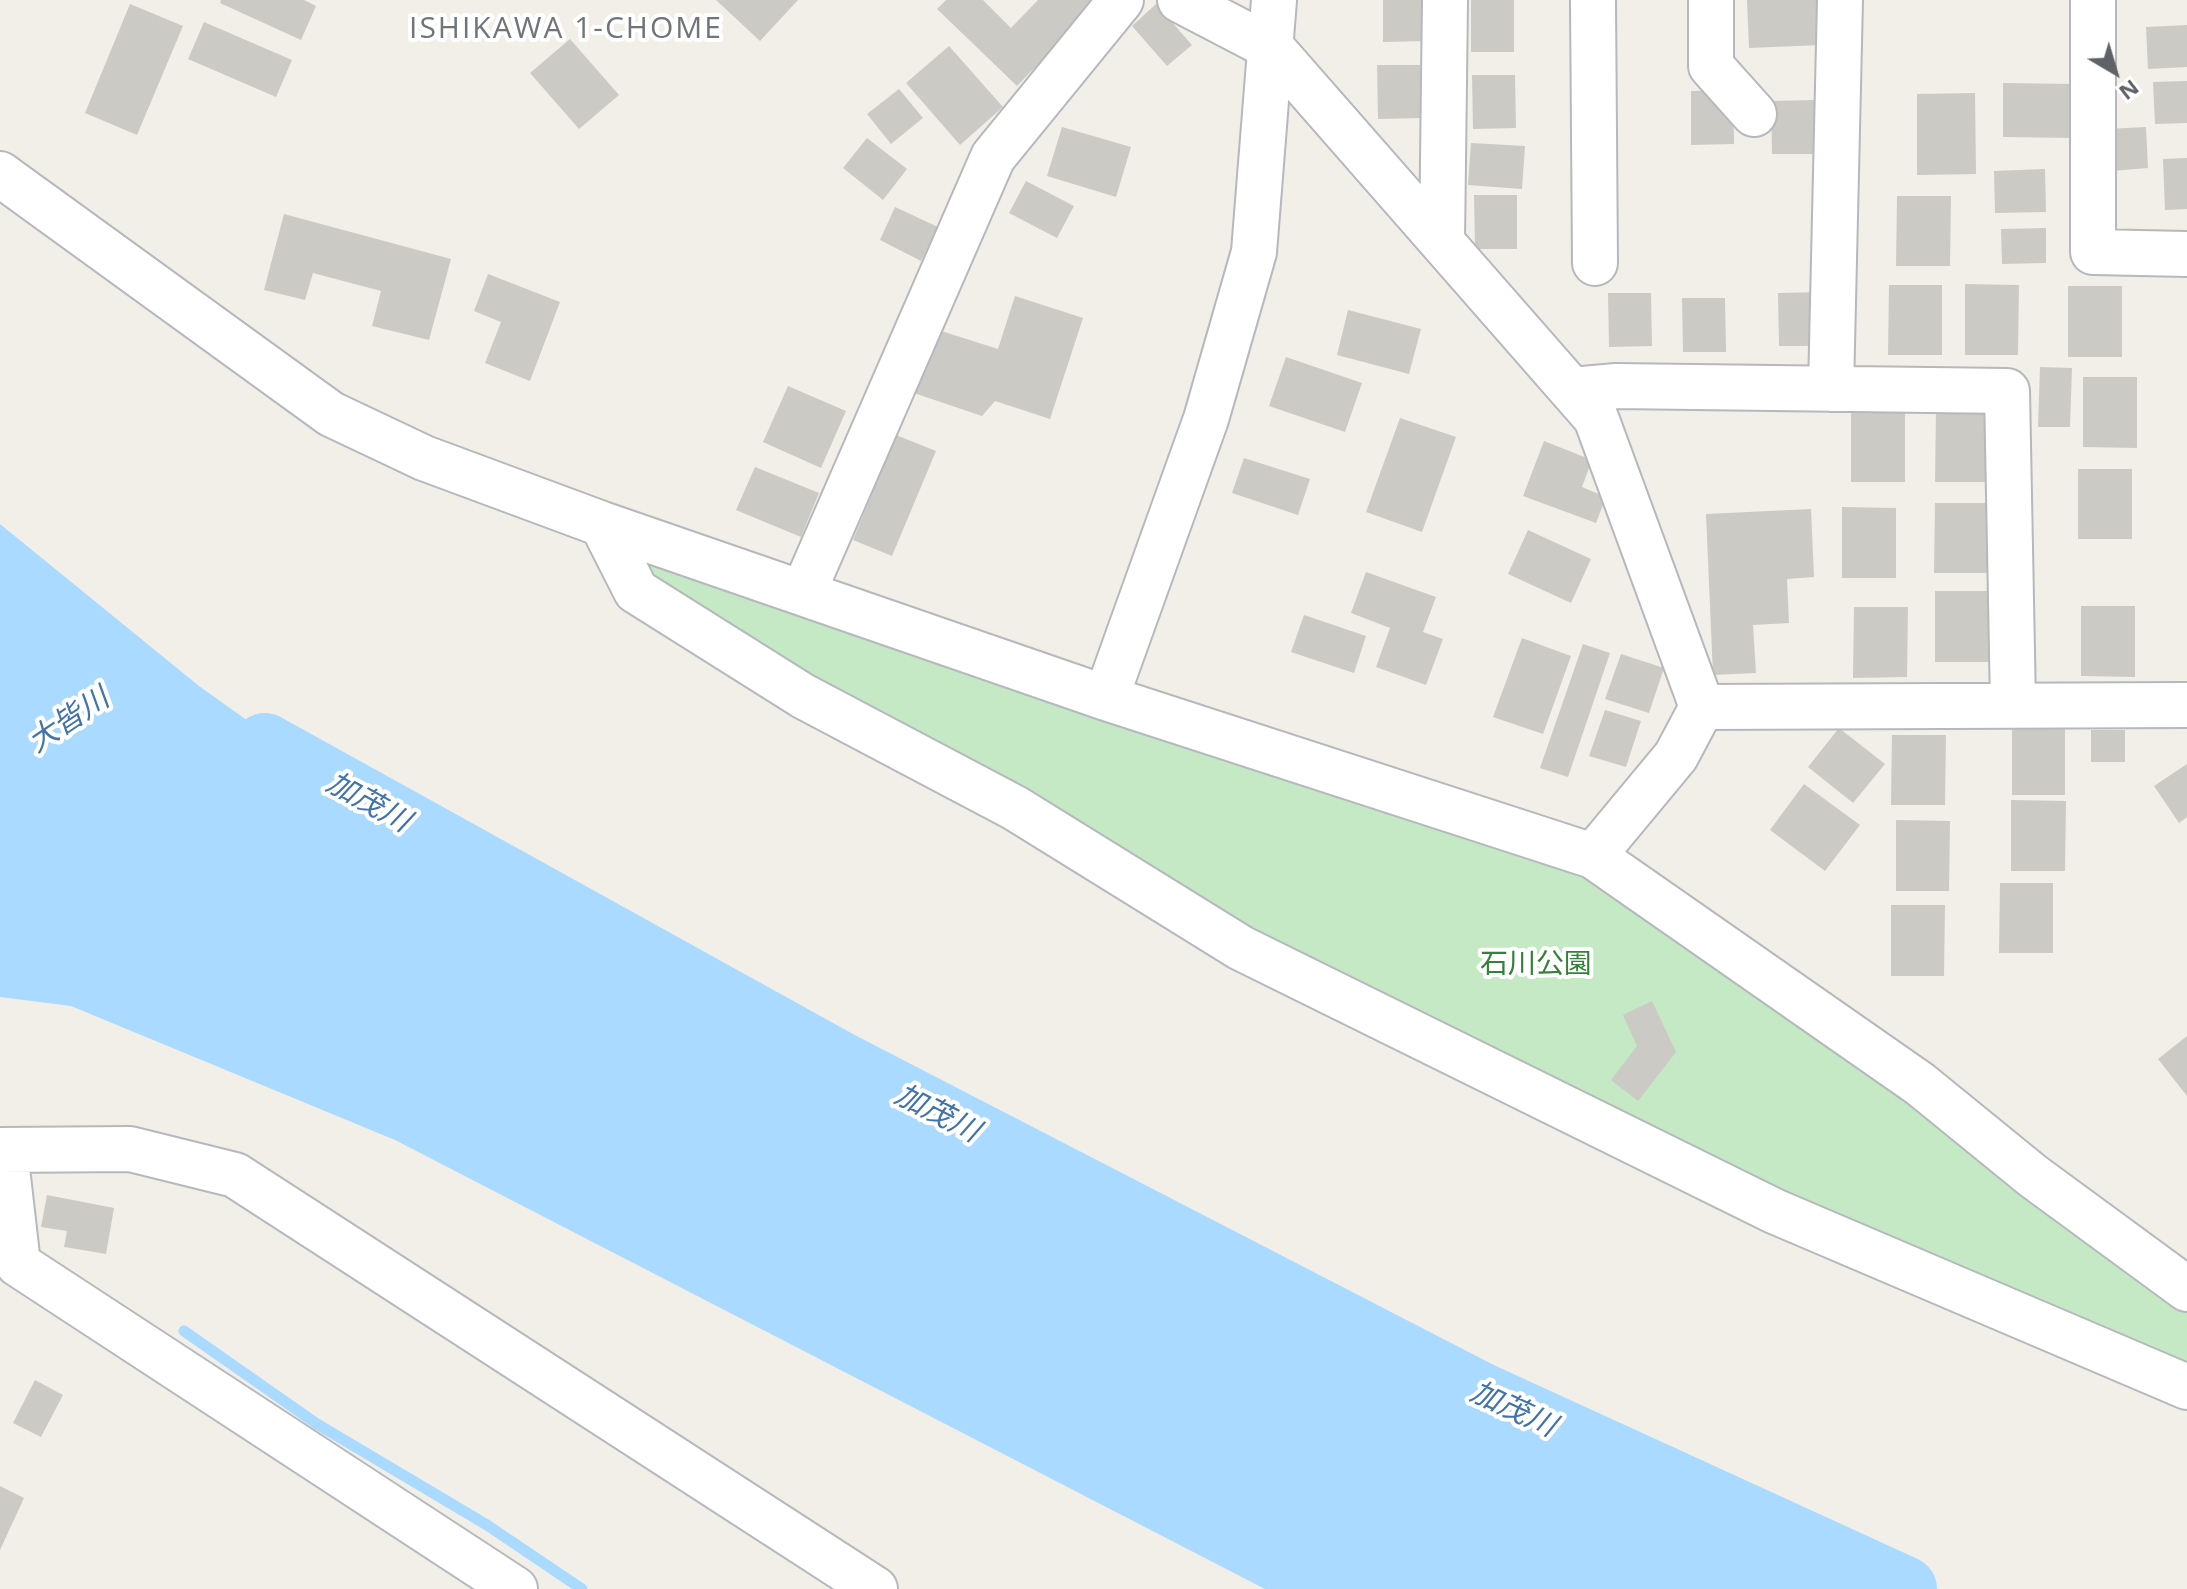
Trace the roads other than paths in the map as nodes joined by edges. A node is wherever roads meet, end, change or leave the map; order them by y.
1 (1121, 0) edge
2 (1180, 0) edge
3 (1274, 0) edge
4 (1445, 0) edge
5 (1593, 0) edge
6 (1711, 0) edge
7 (1840, 0) edge
8 (2093, 0) edge
9 (1272, 48) junction
10 (1754, 114) dead end
11 (0, 174) edge
12 (1442, 241) junction
13 (2187, 254) edge
14 (1595, 263) dead end
15 (1831, 389) junction
16 (1572, 390) junction
17 (602, 524) junction
18 (803, 593) junction
19 (1106, 698) junction
20 (2013, 704) junction
21 (2187, 705) edge
22 (1702, 707) junction
23 (1593, 856) junction
24 (3, 1150) edge
25 (2187, 1289) edge
26 (2187, 1387) edge
27 (515, 1589) edge
28 (875, 1589) edge

1 - 18 street
2 - 9 street
3 - 9 street
4 - 12 street
5 - 14 street
6 - 10 street
7 - 15 street
8 - 13 street
9 - 12 street
9 - 19 street
11 - 17 street
12 - 16 street
15 - 16 street
15 - 20 street
16 - 22 street
17 - 18 street
17 - 26 street
18 - 19 street
19 - 23 street
20 - 21 street
20 - 22 street
22 - 23 street
23 - 25 street
24 - 27 street
24 - 28 street

